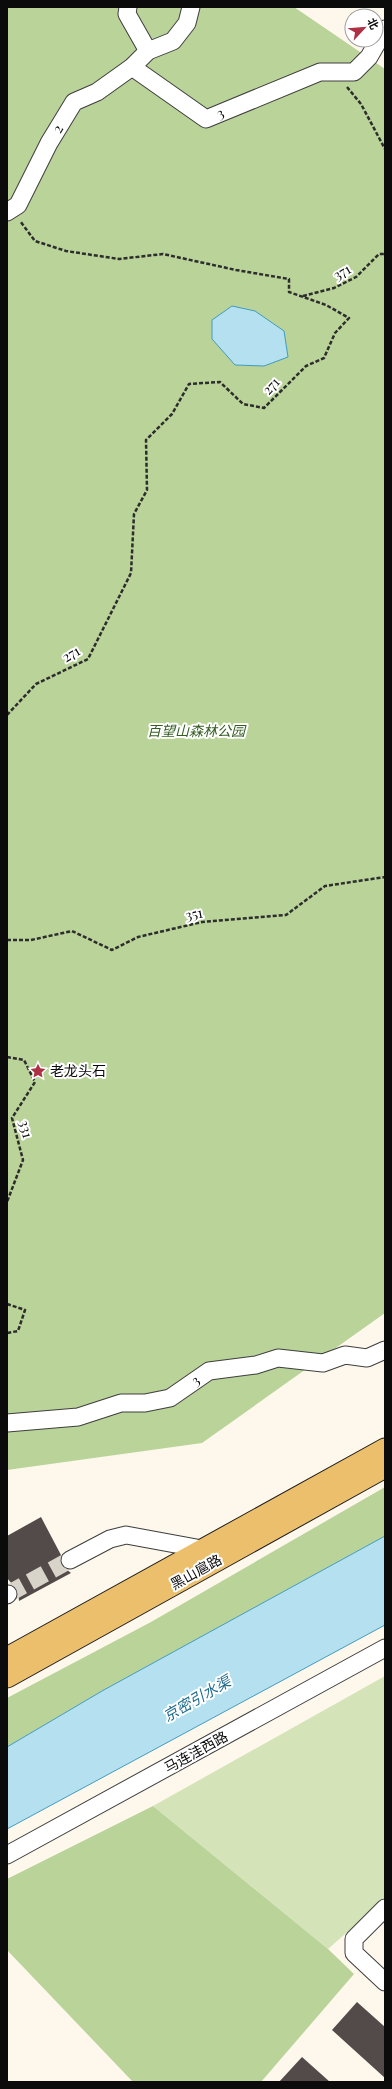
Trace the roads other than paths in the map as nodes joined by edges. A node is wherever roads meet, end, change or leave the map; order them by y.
1 (128, 7) edge
2 (191, 7) edge
3 (385, 30) edge
4 (148, 51) junction
5 (132, 67) junction
6 (10, 210) edge
7 (385, 1350) edge
8 (7, 1423) edge
9 (385, 1448) edge
10 (385, 1467) edge
11 (202, 1550) junction
12 (70, 1560) tunnel mouth
13 (385, 1648) edge
14 (7, 1658) edge
15 (7, 1677) edge
16 (7, 1855) edge
17 (385, 1908) edge
18 (385, 1982) edge

1 - 4 street
2 - 4 street
3 - 5 street, 3 / 3
4 - 5 street
5 - 6 street, 2
7 - 8 street, 3 / 3
9 - 11 main road, 黑山扈路
10 - 15 main road, 黑山扈路
11 - 12 street
11 - 14 main road, 黑山扈路
13 - 16 street, 马连洼西路
17 - 18 street

